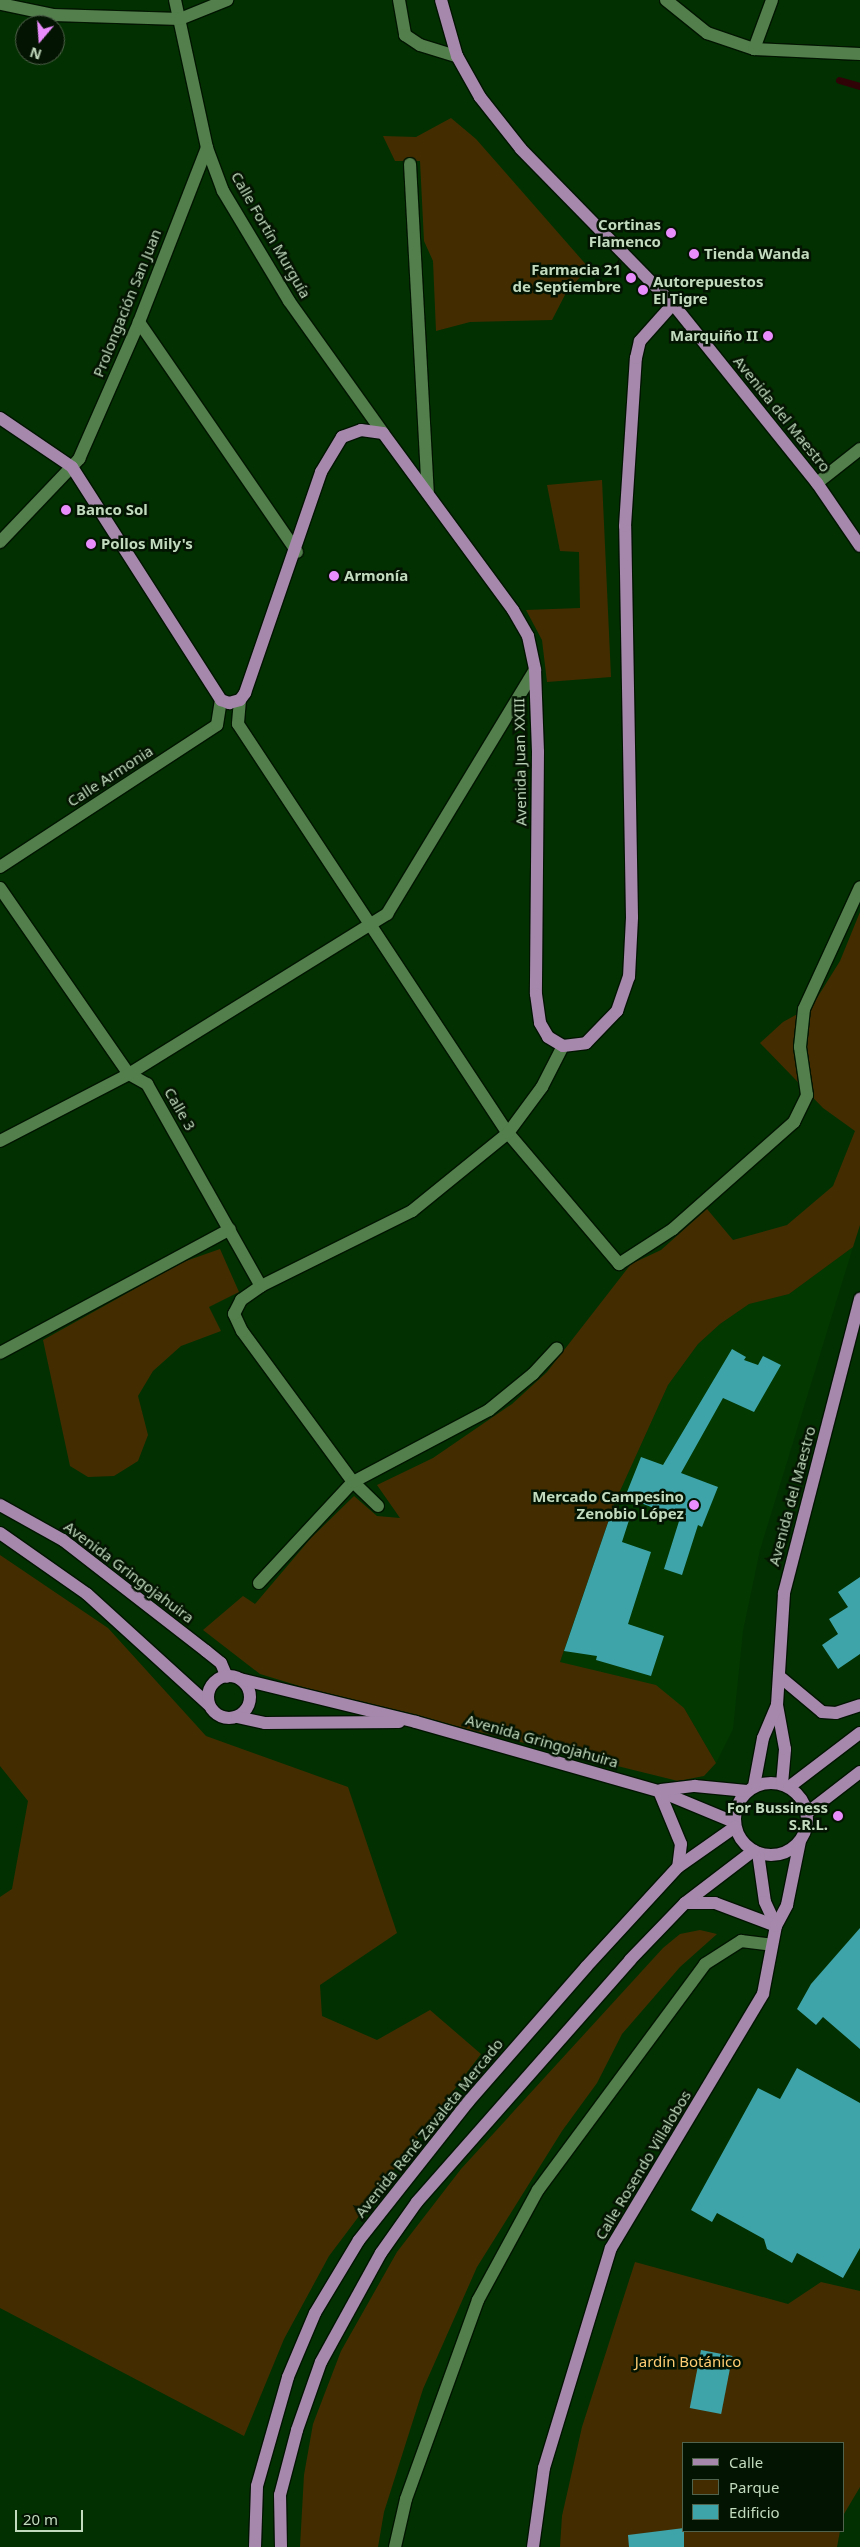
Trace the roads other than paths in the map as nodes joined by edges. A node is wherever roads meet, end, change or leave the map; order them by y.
1 (175, 0) edge
2 (227, 0) edge
3 (399, 0) edge
4 (441, 0) edge
5 (666, 0) edge
6 (772, 0) edge
7 (0, 4) edge
8 (180, 19) junction
9 (754, 49) junction
10 (860, 54) edge
11 (457, 56) junction
12 (207, 148) junction
13 (410, 164) dead end
14 (673, 304) junction
15 (139, 322) junction
16 (0, 418) edge
17 (383, 433) junction
18 (860, 449) edge
19 (72, 467) junction
20 (817, 483) junction
21 (428, 493) junction
22 (0, 542) edge
23 (860, 546) edge
24 (297, 552) junction
25 (535, 670) junction
26 (221, 700) junction
27 (240, 700) junction
28 (0, 868) edge
29 (860, 887) edge
30 (0, 888) edge
31 (370, 926) junction
32 (564, 1046) junction
33 (130, 1074) junction
34 (508, 1133) junction
35 (0, 1141) edge
36 (230, 1229) junction
37 (261, 1286) junction
38 (860, 1299) edge
39 (557, 1348) dead end
40 (0, 1353) edge
41 (354, 1482) junction
42 (0, 1504) edge
43 (378, 1506) dead end
44 (0, 1533) edge
45 (259, 1583) dead end
46 (779, 1676) junction
47 (233, 1678) junction
48 (777, 1705) junction
49 (860, 1705) edge
50 (209, 1706) junction
51 (237, 1717) junction
52 (416, 1722) junction
53 (860, 1733) edge
54 (860, 1772) edge
55 (785, 1785) junction
56 (751, 1789) junction
57 (659, 1791) junction
58 (807, 1813) junction
59 (735, 1824) junction
60 (800, 1842) junction
61 (755, 1852) junction
62 (678, 1867) junction
63 (685, 1903) junction
64 (776, 1926) junction
65 (772, 1945) junction
66 (255, 2547) edge
67 (281, 2547) edge
68 (394, 2547) edge
69 (533, 2547) edge

1 - 8 street, Calle Fortín Murguía
2 - 8 street
3 - 11 street
4 - 11 main road, Avenida del Maestro
5 - 9 street
6 - 9 street
7 - 8 street
8 - 12 street, Calle Fortín Murguía
9 - 10 street
11 - 14 main road, Avenida del Maestro
12 - 15 street, Prolongación San Juan
12 - 17 street, Calle Fortín Murguía
13 - 21 street
14 - 20 main road, Avenida del Maestro
14 - 32 main road
15 - 19 street, Prolongación San Juan
15 - 24 street
16 - 19 main road
17 - 21 main road, Avenida Juan XXIII
17 - 24 main road
18 - 20 street
19 - 22 street, Prolongación San Juan
19 - 26 main road
20 - 23 main road, Avenida del Maestro
21 - 25 main road, Avenida Juan XXIII
24 - 27 main road
25 - 31 street
25 - 32 main road, Avenida Juan XXIII
26 - 27 main road
26 - 28 street, Calle Armonia
27 - 31 street
29 - 34 street
30 - 33 street, Calle 3
31 - 33 street
31 - 34 street
32 - 34 street
33 - 35 street
33 - 36 street, Calle 3
34 - 37 street
36 - 37 street, Calle 3
36 - 40 street
37 - 41 street
38 - 46 main road, Avenida del Maestro
39 - 41 street
41 - 43 street
41 - 45 street
42 - 47 main road, Avenida Gringojahuira
44 - 50 main road
46 - 48 main road, Avenida del Maestro
46 - 49 main road
47 - 50 main road
47 - 51 main road
47 - 52 main road, Avenida Gringojahuira
48 - 55 main road, Avenida del Maestro
48 - 56 main road, Avenida del Maestro
50 - 51 main road
51 - 52 main road, Avenida Gringojahuira
52 - 57 main road, Avenida Gringojahuira
53 - 55 main road
54 - 58 main road
55 - 56 main road
55 - 58 main road
56 - 57 main road, Avenida Gringojahuira
56 - 59 main road
57 - 59 main road, Avenida Gringojahuira
57 - 62 main road
58 - 60 main road
59 - 61 main road
59 - 62 main road, Avenida René Zavaleta Mercado
60 - 61 main road
60 - 64 main road, Calle Rosendo Villalobos
61 - 63 main road
61 - 64 main road
62 - 66 main road, Avenida René Zavaleta Mercado
63 - 64 main road
63 - 67 main road
64 - 65 main road, Calle Rosendo Villalobos
65 - 68 street
65 - 69 main road, Calle Rosendo Villalobos

